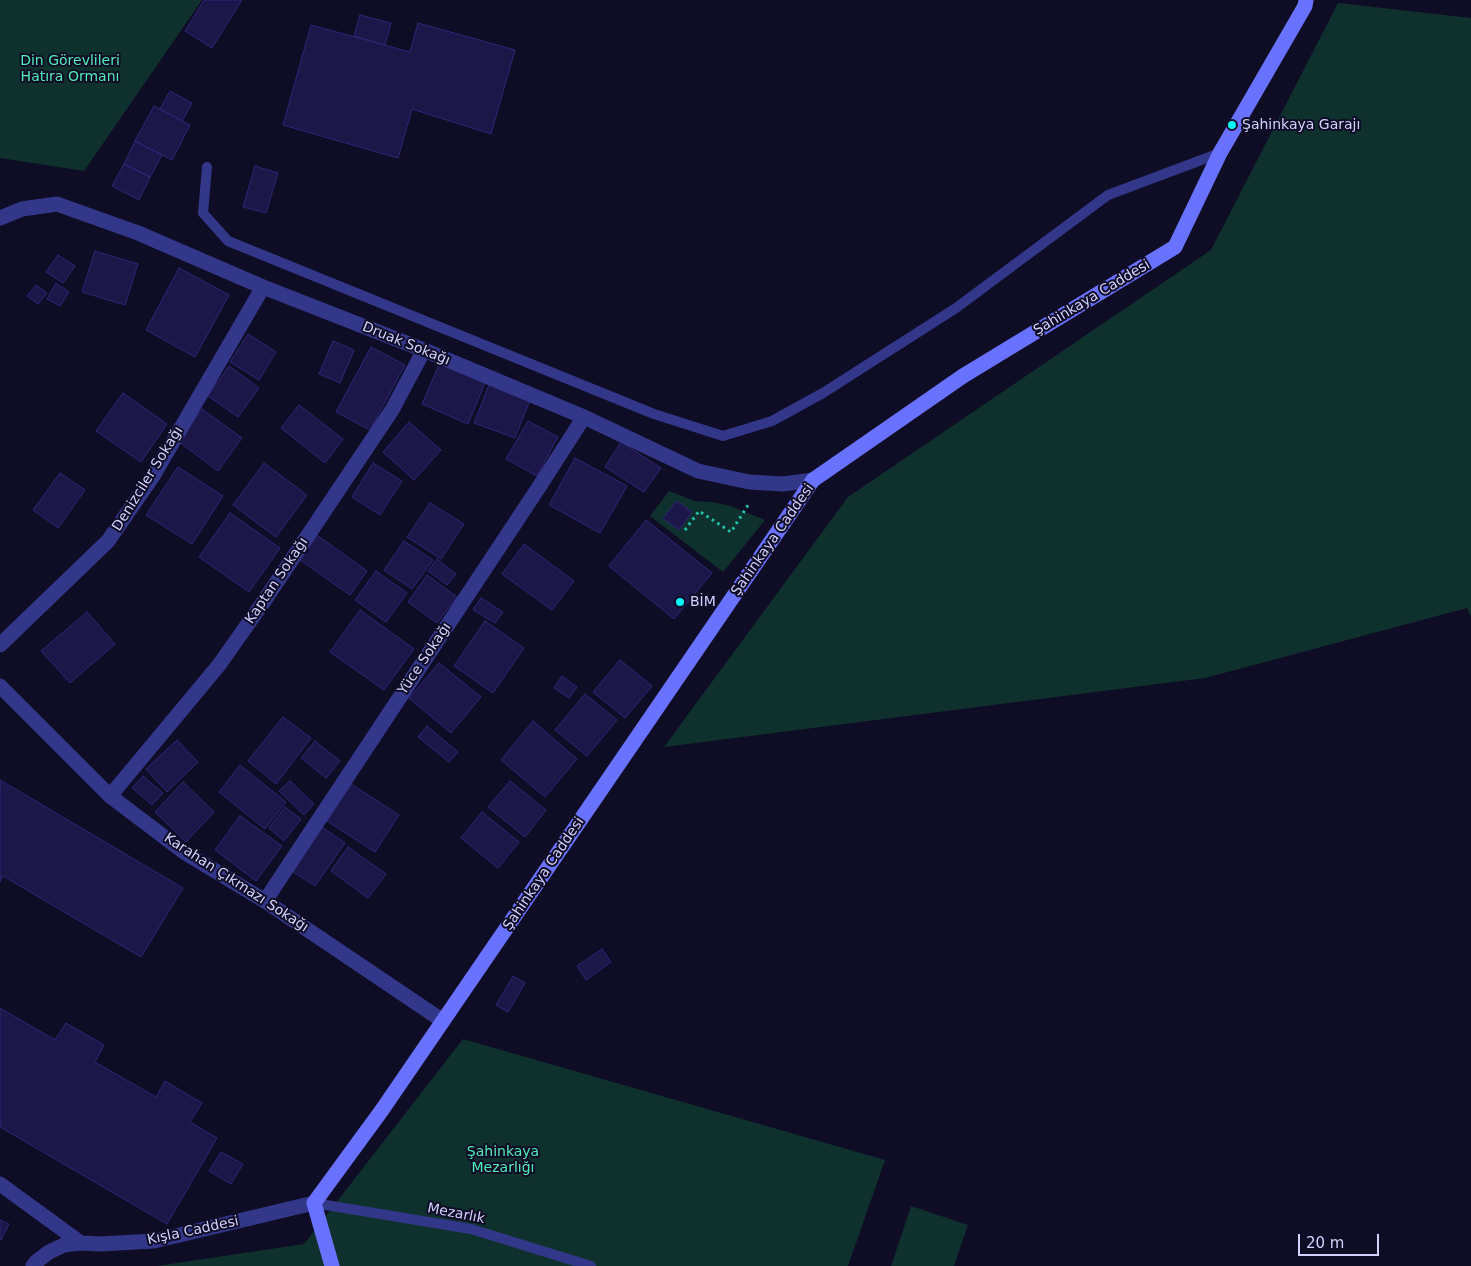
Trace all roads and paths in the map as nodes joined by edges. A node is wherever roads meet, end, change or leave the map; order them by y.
1 (1306, 0) edge
2 (1220, 153) junction
3 (208, 167) dead end
4 (0, 218) edge
5 (263, 287) junction
6 (424, 350) junction
7 (584, 417) junction
8 (813, 480) junction
9 (763, 483) junction
10 (685, 530) dead end
11 (0, 645) edge
12 (0, 686) edge
13 (110, 796) junction
14 (264, 901) junction
15 (443, 1021) junction
16 (0, 1184) edge
17 (314, 1202) junction
18 (81, 1243) junction
19 (33, 1266) edge
20 (332, 1266) edge
21 (590, 1266) edge

1 - 2 street, Şahinkaya Caddesi
2 - 3 lane
2 - 8 street, Şahinkaya Caddesi
4 - 5 street, Druak Sokağı
5 - 6 street, Druak Sokağı
5 - 11 street, Denizciler Sokağı
6 - 7 street, Druak Sokağı
6 - 13 street, Kaptan Sokağı
7 - 9 street, Druak Sokağı
7 - 14 street, Yüce Sokağı
8 - 9 street, Druak Sokağı
8 - 15 street, Şahinkaya Caddesi
9 - 10 path
12 - 13 street, Karahan Çıkmazı Sokağı
13 - 14 street, Karahan Çıkmazı Sokağı
14 - 15 street, Karahan Çıkmazı Sokağı
15 - 17 street, Şahinkaya Caddesi
16 - 18 street
17 - 18 street, Kışla Caddesi
17 - 20 street
17 - 21 lane, Mezarlık
18 - 19 street, Kışla Caddesi

